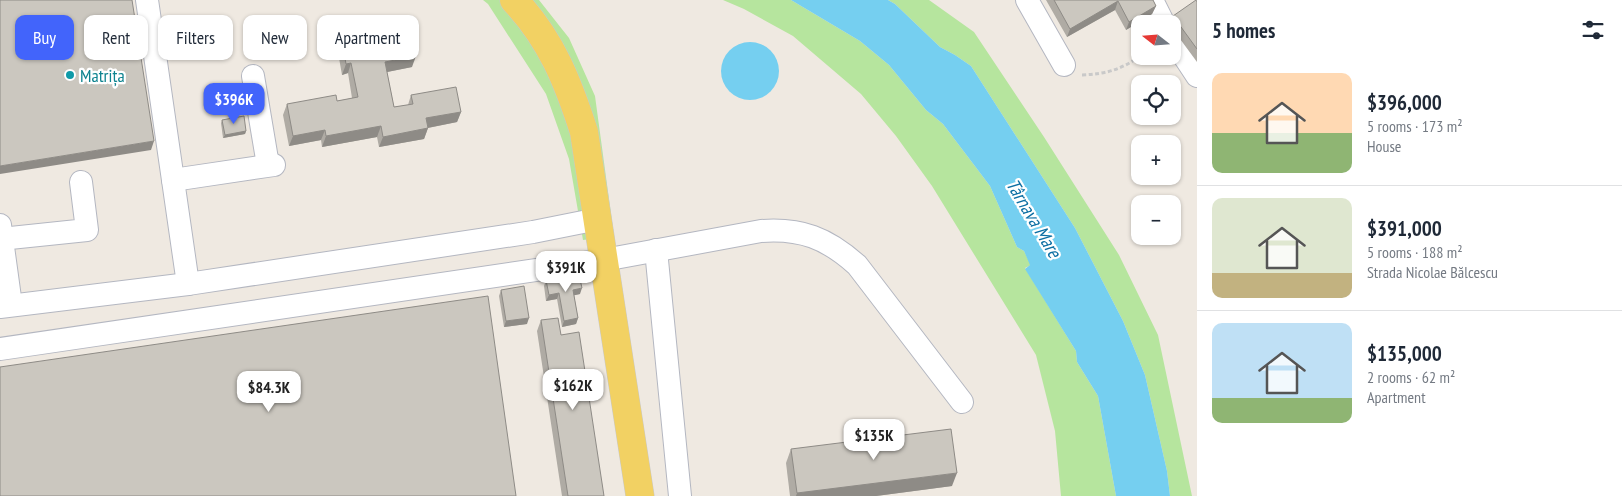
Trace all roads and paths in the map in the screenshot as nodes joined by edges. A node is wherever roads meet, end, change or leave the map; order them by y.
1 (147, 0) edge
2 (514, 0) edge
3 (1027, 0) edge
4 (1152, 0) edge
5 (1160, 15) edge
6 (1181, 52) edge
7 (1131, 63) edge
8 (1064, 65) joint
9 (253, 76) dead end
10 (1197, 76) edge
11 (173, 180) junction
12 (81, 182) dead end
13 (598, 219) junction
14 (1, 234) edge
15 (656, 250) junction
16 (604, 260) junction
17 (188, 284) junction
18 (5, 306) edge
19 (0, 349) edge
20 (962, 402) dead end
21 (640, 496) edge
22 (680, 496) edge

1 - 11 lane
2 - 13 main road
3 - 8 lane
4 - 5 lane
6 - 10 lane
7 - 8 path
9 - 11 lane
11 - 17 lane
12 - 14 lane
13 - 16 main road
13 - 17 lane
14 - 18 lane
15 - 16 lane
15 - 20 lane
15 - 22 lane
16 - 19 lane
16 - 21 main road
17 - 18 lane

